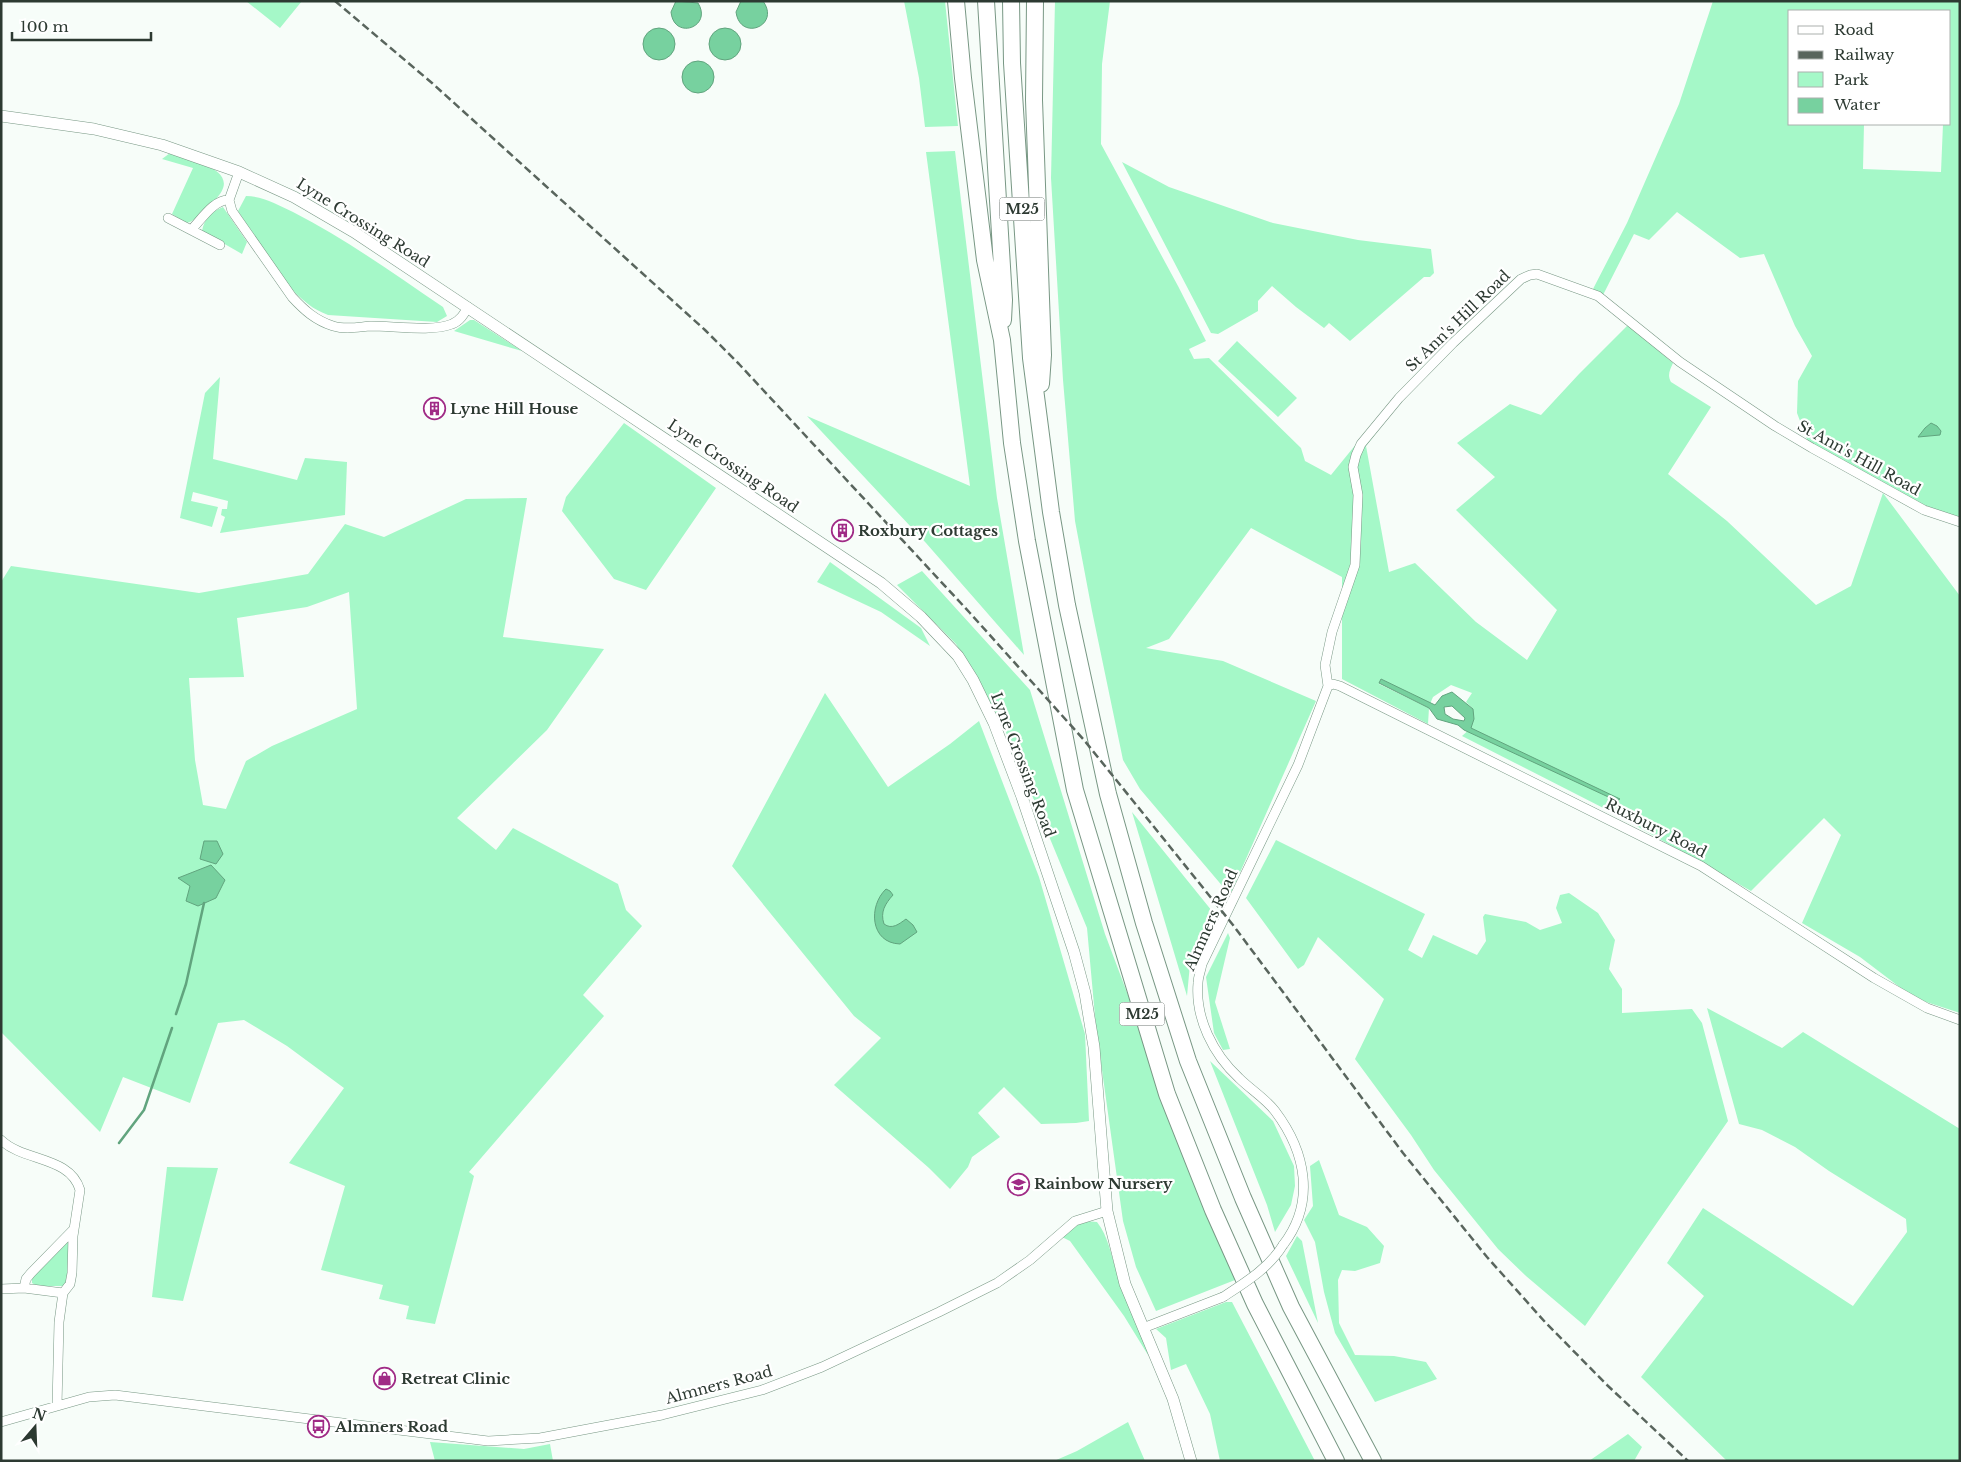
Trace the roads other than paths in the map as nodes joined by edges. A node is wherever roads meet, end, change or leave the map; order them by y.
1 (956, 1) edge
2 (986, 1) edge
3 (1011, 1) edge
4 (1035, 1) edge
5 (1, 116) edge
6 (239, 172) junction
7 (229, 200) junction
8 (168, 218) dead end
9 (191, 230) junction
10 (220, 245) dead end
11 (468, 307) junction
12 (1002, 340) junction
13 (1039, 416) junction
14 (1960, 522) edge
15 (1328, 686) junction
16 (1960, 1020) edge
17 (1, 1140) edge
18 (1107, 1211) junction
19 (74, 1228) junction
20 (24, 1288) junction
21 (1, 1289) edge
22 (63, 1293) junction
23 (1143, 1328) junction
24 (57, 1406) junction
25 (1, 1422) edge
26 (1191, 1461) edge
27 (1336, 1461) edge
28 (1373, 1461) edge

1 - 12 highway
2 - 12 highway, M25
3 - 13 highway, M25
4 - 13 highway
5 - 6 street, Lyne Crossing Road
6 - 7 street
6 - 11 street, Lyne Crossing Road
7 - 9 street
7 - 11 street
8 - 9 street
9 - 10 street
11 - 18 street, Lyne Crossing Road
12 - 27 highway, M25
13 - 28 highway, M25
14 - 15 street, St Ann's Hill Road
15 - 16 street, Ruxbury Road
15 - 23 street, Almners Road, bridge
17 - 19 street
18 - 23 street, Lyne Crossing Road
18 - 24 street, Almners Road
19 - 20 street
19 - 22 street
20 - 21 street
20 - 22 street
22 - 24 street
23 - 26 street, Lyne Crossing Road
24 - 25 street, Almners Road

